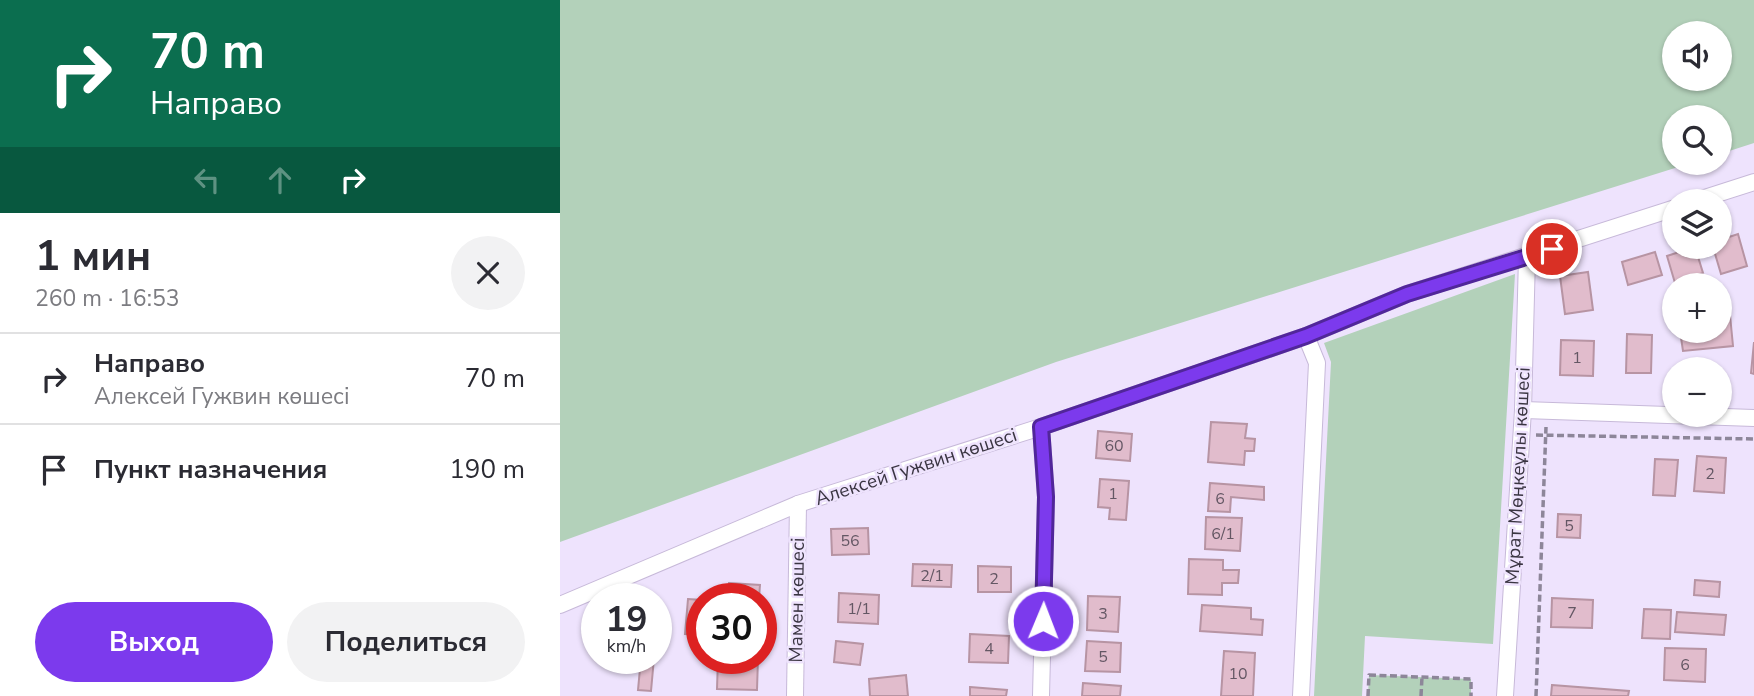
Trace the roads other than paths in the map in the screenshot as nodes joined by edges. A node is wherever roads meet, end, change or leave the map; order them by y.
1 (1754, 182) edge
2 (1732, 189) edge
3 (1662, 212) edge
4 (1527, 257) junction
5 (1306, 336) junction
6 (1523, 410) junction
7 (1754, 418) edge
8 (1041, 427) junction
9 (799, 504) junction
10 (560, 605) edge
11 (795, 696) edge
12 (1041, 696) edge
13 (1301, 696) edge
14 (1505, 696) edge

1 - 2 street
3 - 4 street, Алексей Гужвин көшесі
4 - 5 street, Алексей Гужвин көшесі
4 - 6 street, Мұрат Мөңкеұлы көшесі
5 - 8 street, Алексей Гужвин көшесі
5 - 13 street
6 - 7 street
6 - 14 street, Мұрат Мөңкеұлы көшесі
8 - 9 street, Алексей Гужвин көшесі
8 - 12 street
9 - 10 street, Алексей Гужвин көшесі
9 - 11 street, Мамен көшесі

